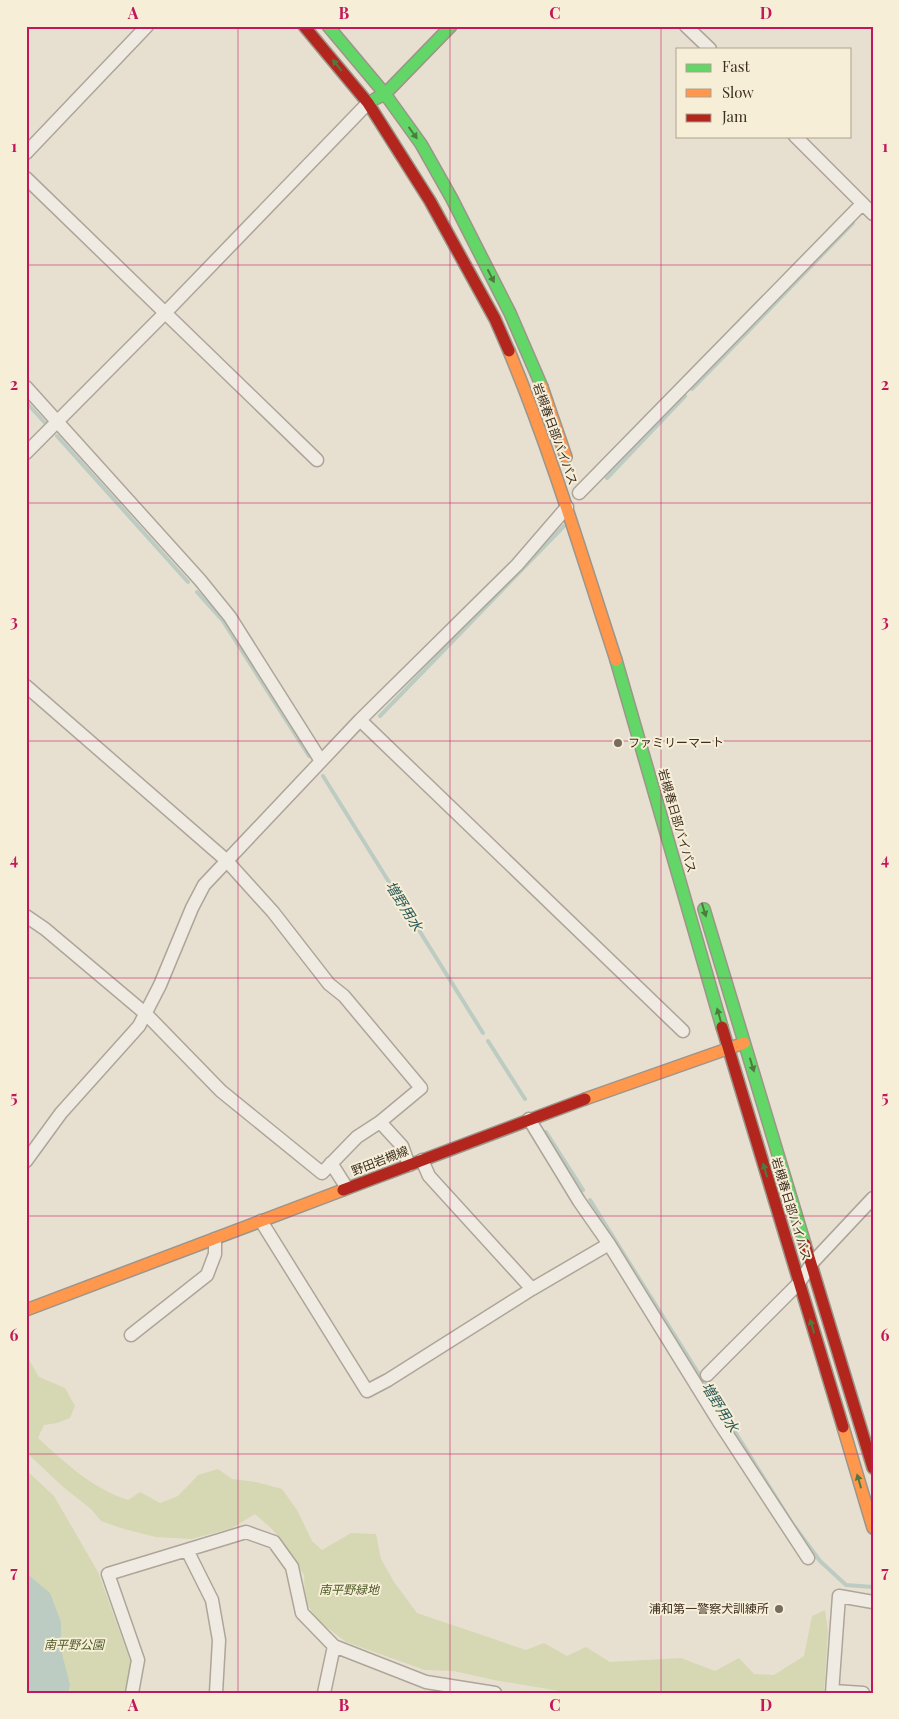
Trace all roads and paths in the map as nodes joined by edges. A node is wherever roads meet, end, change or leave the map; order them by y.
1 (147, 26) edge
2 (304, 26) edge
3 (328, 26) edge
4 (451, 26) edge
5 (686, 26) edge
6 (709, 48) edge
7 (385, 94) junction
8 (368, 103) junction
9 (798, 138) edge
10 (26, 153) edge
11 (26, 178) edge
12 (862, 204) junction
13 (873, 214) edge
14 (165, 313) junction
15 (26, 387) edge
16 (57, 421) junction
17 (29, 445) edge
18 (317, 460) dead end
19 (569, 465) dead end
20 (579, 493) dead end
21 (567, 507) junction
22 (26, 686) edge
23 (360, 720) junction
24 (321, 761) junction
25 (226, 860) junction
26 (700, 894) dead end
27 (26, 916) edge
28 (146, 1014) junction
29 (683, 1031) dead end
30 (745, 1043) junction
31 (728, 1048) junction
32 (529, 1119) junction
33 (380, 1122) junction
34 (422, 1160) junction
35 (26, 1161) edge
36 (331, 1164) junction
37 (409, 1165) junction
38 (347, 1188) junction
39 (873, 1198) edge
40 (261, 1221) junction
41 (215, 1238) junction
42 (609, 1244) junction
43 (812, 1263) junction
44 (799, 1283) junction
45 (532, 1289) junction
46 (26, 1310) edge
47 (131, 1335) dead end
48 (707, 1375) dead end
49 (873, 1468) edge
50 (873, 1528) edge
51 (187, 1550) junction
52 (808, 1558) dead end
53 (873, 1602) edge
54 (334, 1646) junction
55 (425, 1687) edge
56 (832, 1692) edge
57 (132, 1693) edge
58 (216, 1693) edge
59 (324, 1693) edge
60 (495, 1693) edge
61 (863, 1693) edge

1 - 10 street
8 -> 2 main road, 岩槻春日部バイパス
3 - 7 main road, 岩槻春日部バイパス
4 - 7 main road
5 - 6 street
7 - 8 main road
7 -> 19 main road, 岩槻春日部バイパス
8 - 14 street
8 - 21 main road, 岩槻春日部バイパス
9 - 12 street
11 - 14 street
12 - 13 street
12 - 20 street
14 - 16 street
14 - 18 street
15 - 16 street
16 - 17 street
16 - 24 street
21 - 23 street
31 -> 21 main road, 岩槻春日部バイパス
22 - 25 street
23 - 24 street
23 - 29 street
24 - 25 street
25 - 28 street
25 - 33 street
26 -> 30 main road, 岩槻春日部バイパス
27 - 28 street
28 - 35 street
28 - 36 street
30 - 31 main road, 野田岩槻線
30 -> 43 main road, 岩槻春日部バイパス
31 - 32 main road, 野田岩槻線
44 -> 31 main road, 岩槻春日部バイパス
32 - 34 main road, 野田岩槻線
32 - 42 street
33 - 36 street
33 - 37 street
34 - 37 main road, 野田岩槻線
34 - 45 street
36 - 38 street
37 - 38 main road, 野田岩槻線
38 - 40 main road, 野田岩槻線
39 - 43 street
40 - 41 main road, 野田岩槻線
40 - 45 street
41 - 46 main road, 野田岩槻線
41 - 47 street
42 - 45 street
42 - 52 street
43 - 44 street
43 - 49 main road, 岩槻春日部バイパス
44 - 48 street
50 -> 44 main road, 岩槻春日部バイパス
51 - 54 street
51 - 57 street
51 - 58 street
53 - 56 street
54 - 55 street
54 - 59 street
55 - 60 street
56 - 61 street

